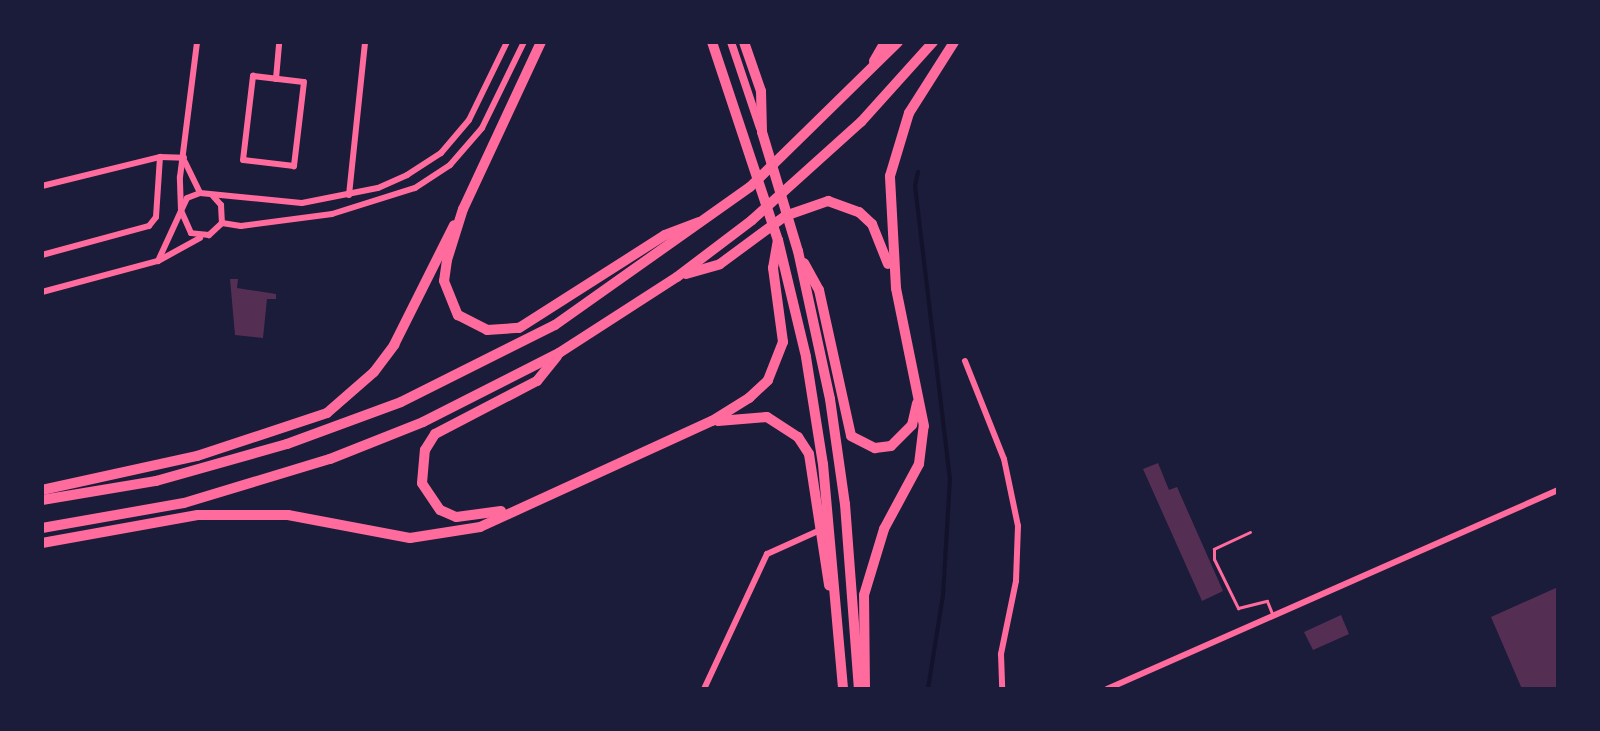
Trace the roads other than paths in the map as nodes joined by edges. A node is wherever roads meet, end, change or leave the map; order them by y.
1 (197, 42) edge
2 (279, 42) edge
3 (365, 42) edge
4 (507, 42) edge
5 (524, 42) edge
6 (541, 42) edge
7 (712, 42) edge
8 (731, 42) edge
9 (744, 42) edge
10 (885, 42) edge
11 (898, 42) edge
12 (933, 42) edge
13 (954, 42) edge
14 (276, 79) junction
15 (864, 79) junction
16 (762, 132) junction
17 (160, 157) junction
18 (184, 158) junction
19 (42, 186) edge
20 (200, 193) junction
21 (349, 195) junction
22 (213, 196) junction
23 (463, 209) junction
24 (181, 211) junction
25 (713, 217) junction
26 (222, 223) junction
27 (204, 236) junction
28 (778, 240) junction
29 (798, 251) junction
30 (42, 255) edge
31 (158, 261) junction
32 (677, 277) junction
33 (896, 288) junction
34 (42, 292) edge
35 (559, 353) junction
36 (965, 361) dead end
37 (917, 402) junction
38 (712, 421) junction
39 (42, 490) edge
40 (1558, 490) edge
41 (42, 500) edge
42 (518, 507) junction
43 (42, 528) edge
44 (818, 531) junction
45 (1250, 532) dead end
46 (42, 543) edge
47 (836, 611) junction
48 (1273, 616) junction
49 (704, 689) edge
50 (843, 689) edge
51 (862, 689) edge
52 (1002, 689) edge
53 (1107, 689) edge

1 - 18 street
2 - 14 street
3 - 21 street
4 - 21 street
5 - 26 street
6 - 23 highway
7 - 28 highway
8 - 16 main road
9 - 16 highway
10 - 15 highway
11 - 15 highway
12 - 32 highway
13 - 33 highway
14 - 14 street
15 - 25 highway
16 - 29 highway
17 - 18 street
17 - 19 street
17 - 30 street
18 - 20 street
18 - 24 street
20 - 22 street
20 - 24 street
21 - 22 street
22 - 26 street
23 - 25 highway
23 - 39 highway
24 - 27 street
24 - 31 street
25 - 41 highway
26 - 27 street
27 - 31 street
28 - 38 highway
28 - 47 highway
29 - 37 highway
29 - 51 highway
31 - 34 street
32 - 33 highway
32 - 35 highway
33 - 37 highway
35 - 42 highway
35 - 43 highway
36 - 52 street
37 - 51 highway
38 - 42 highway
38 - 44 highway
40 - 48 street
42 - 46 highway
44 - 47 highway
44 - 49 street
45 - 48 lane
47 - 50 highway
48 - 53 street

